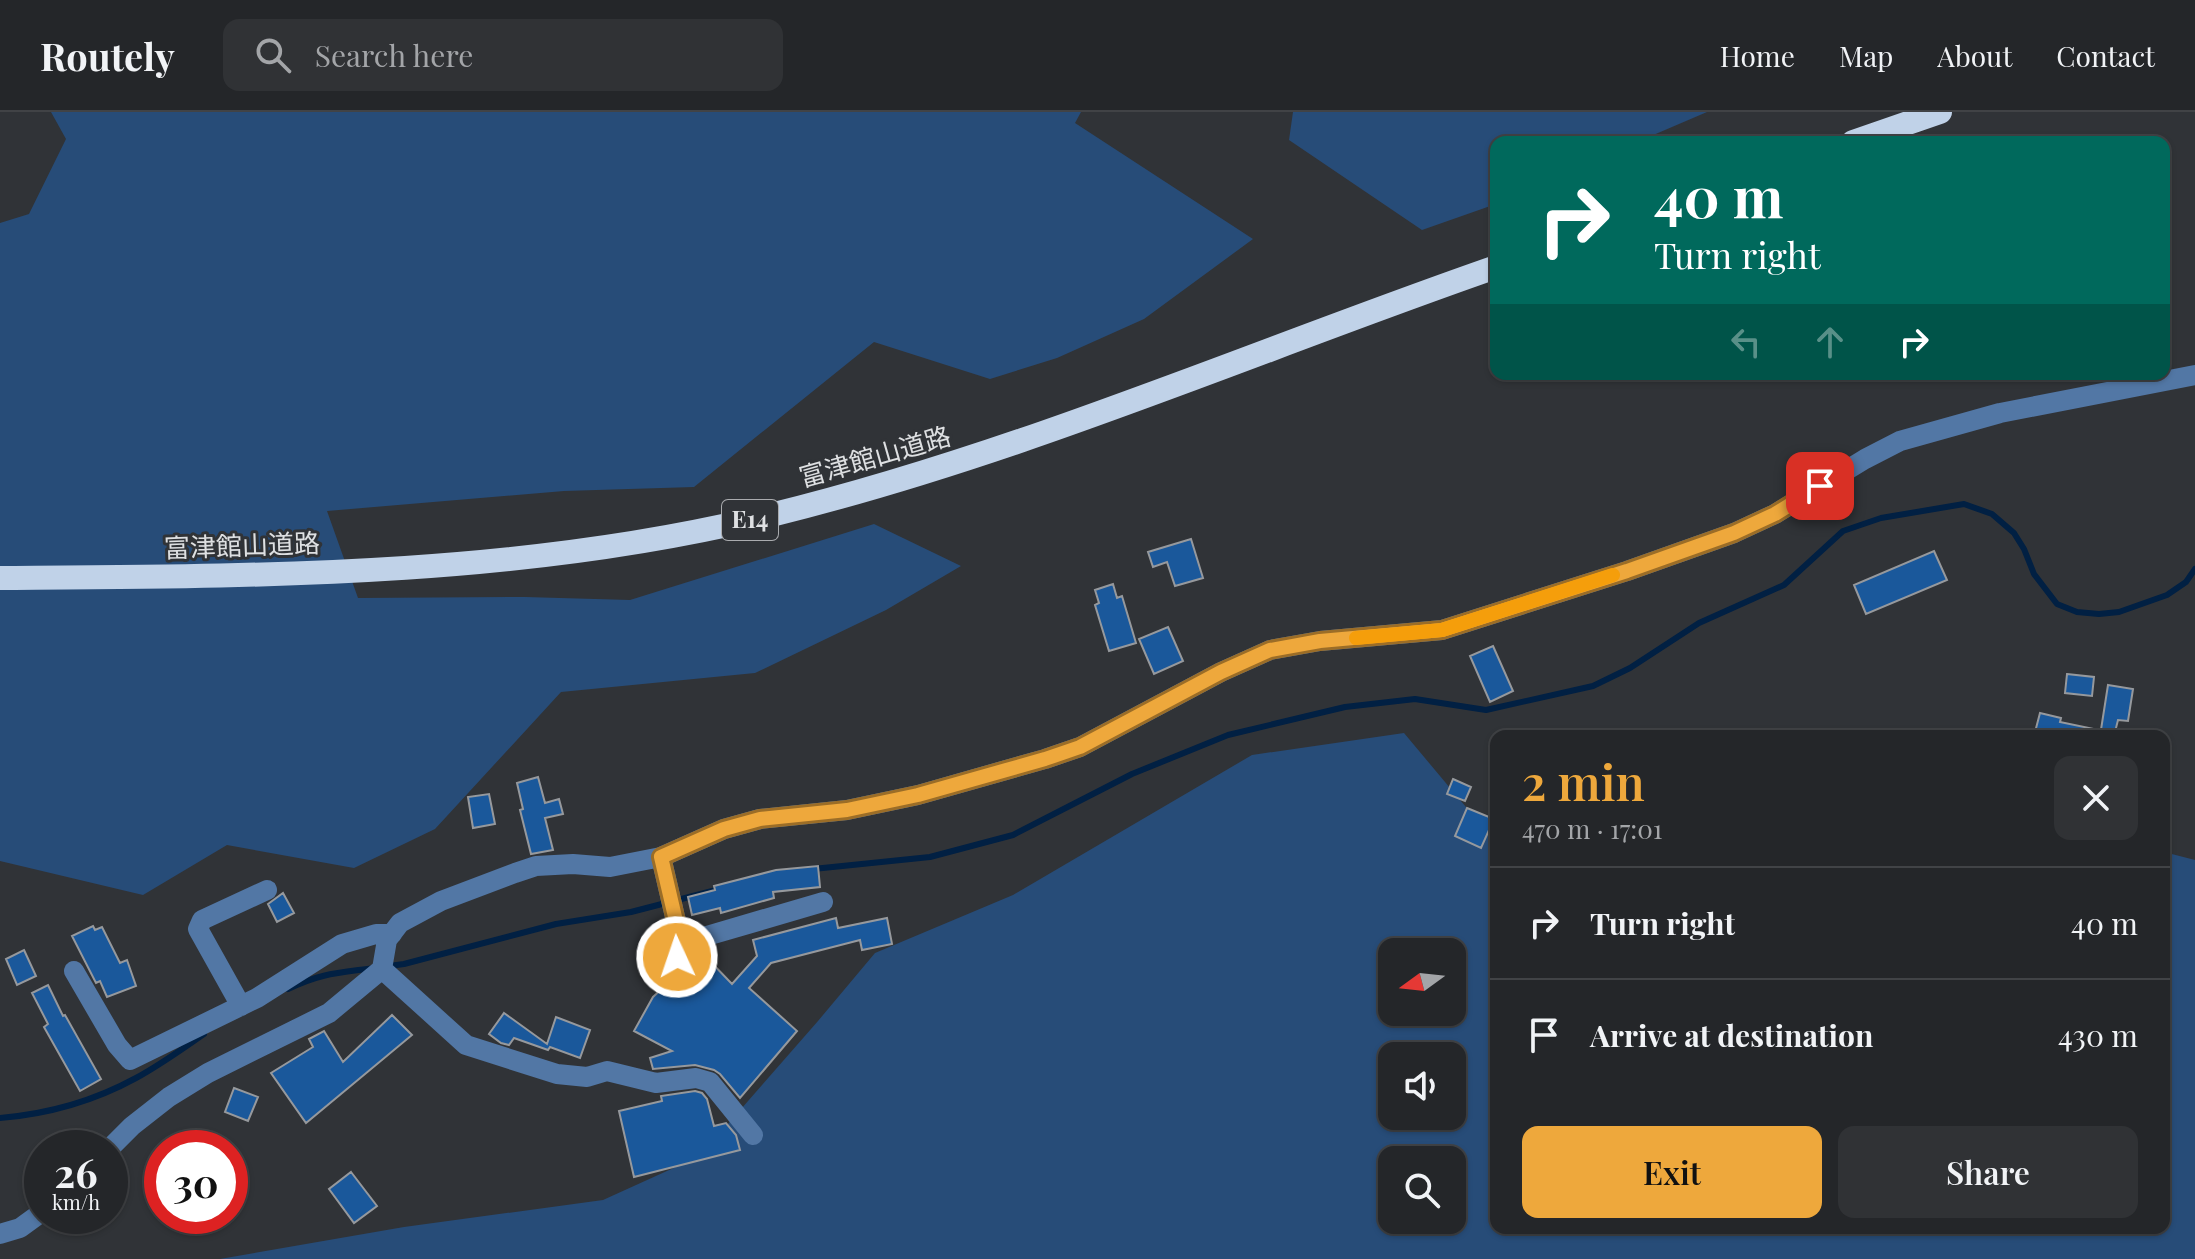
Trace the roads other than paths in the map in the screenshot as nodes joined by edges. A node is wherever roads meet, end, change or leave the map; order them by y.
1 (1933, 114) edge
2 (1870, 136) edge
3 (1490, 269) edge
4 (2195, 375) edge
5 (2169, 380) edge
6 (2170, 380) edge
7 (0, 578) edge
8 (661, 857) junction
9 (267, 890) dead end
10 (823, 902) dead end
11 (392, 934) junction
12 (679, 942) junction
13 (382, 969) junction
14 (74, 971) dead end
15 (671, 975) dead end
16 (241, 1006) junction
17 (128, 1130) edge
18 (753, 1135) dead end
19 (24, 1225) edge
20 (0, 1234) edge

1 - 2 highway
3 - 7 highway, 富津館山道路 / E14
4 - 6 street
5 - 8 street
8 - 11 street
8 - 12 street
9 - 16 street
10 - 12 street
11 - 13 street
11 - 16 street
12 - 15 street
13 - 17 street
13 - 18 street
14 - 16 street
19 - 20 street

